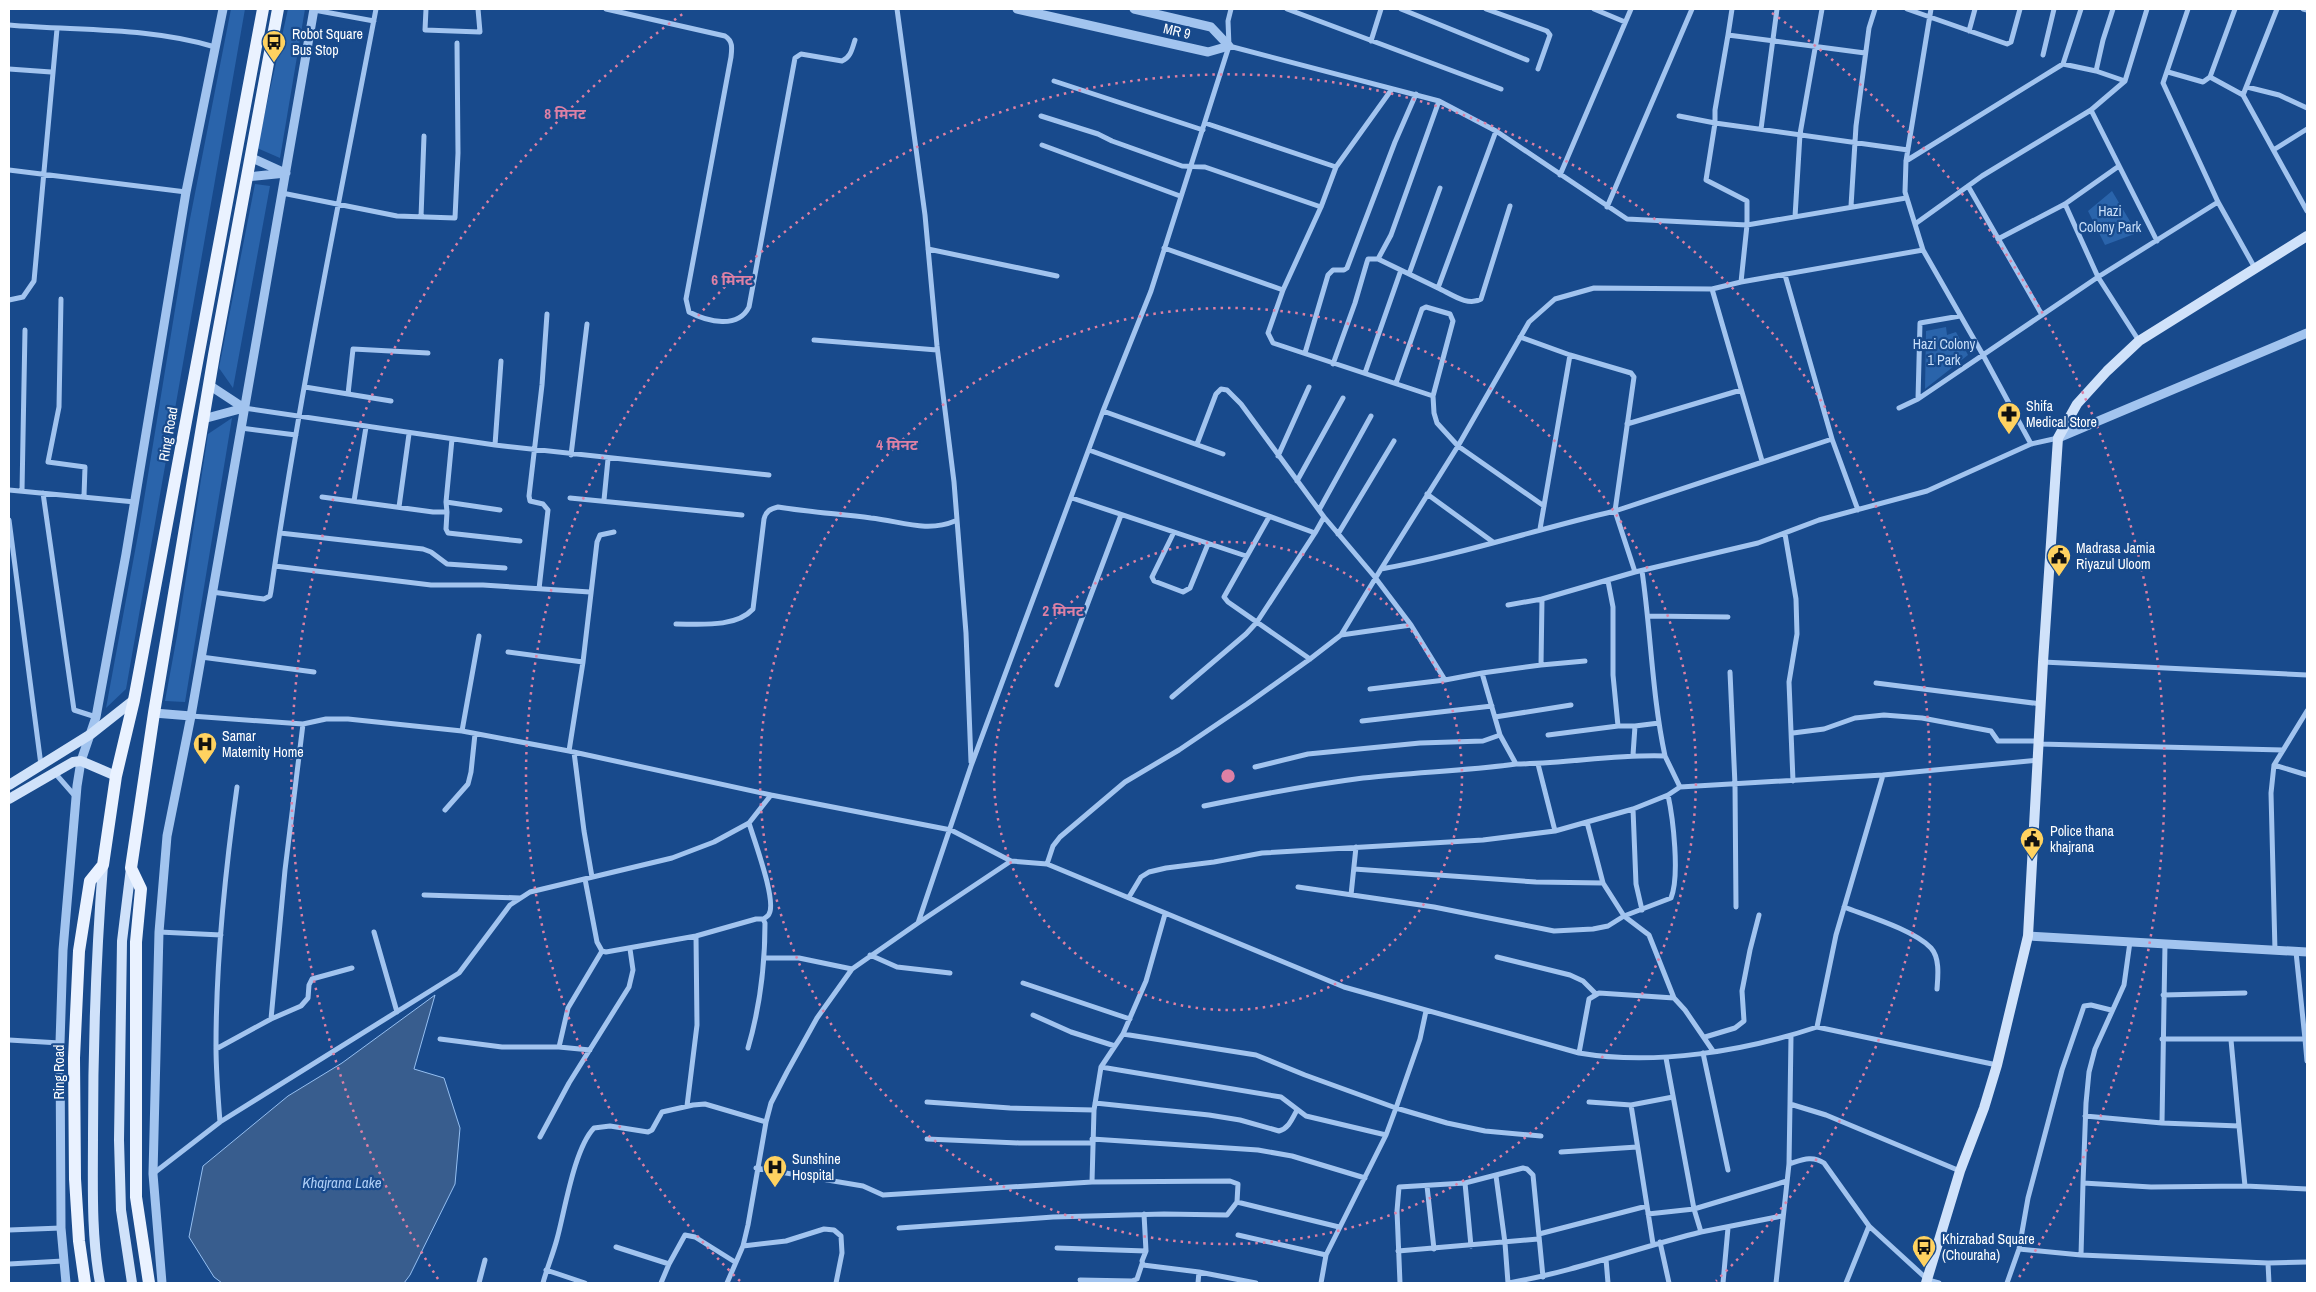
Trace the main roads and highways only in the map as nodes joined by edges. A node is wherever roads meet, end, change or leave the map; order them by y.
1 (263, 9) edge
2 (278, 9) edge
3 (2307, 236) edge
4 (134, 700) junction
5 (116, 776) junction
6 (9, 785) edge
7 (9, 799) edge
8 (103, 866) junction
9 (131, 868) junction
10 (1927, 1281) edge
11 (85, 1283) edge
12 (100, 1283) edge
13 (132, 1283) edge
14 (149, 1283) edge

1 - 4 main road, Ring Road
2 - 9 main road
3 - 10 main road
4 - 5 main road, Ring Road
4 - 6 main road
5 - 7 main road
5 - 8 main road, Ring Road
8 - 11 main road, Ring Road
8 - 12 main road, Ring Road
9 - 13 main road
9 - 14 main road

